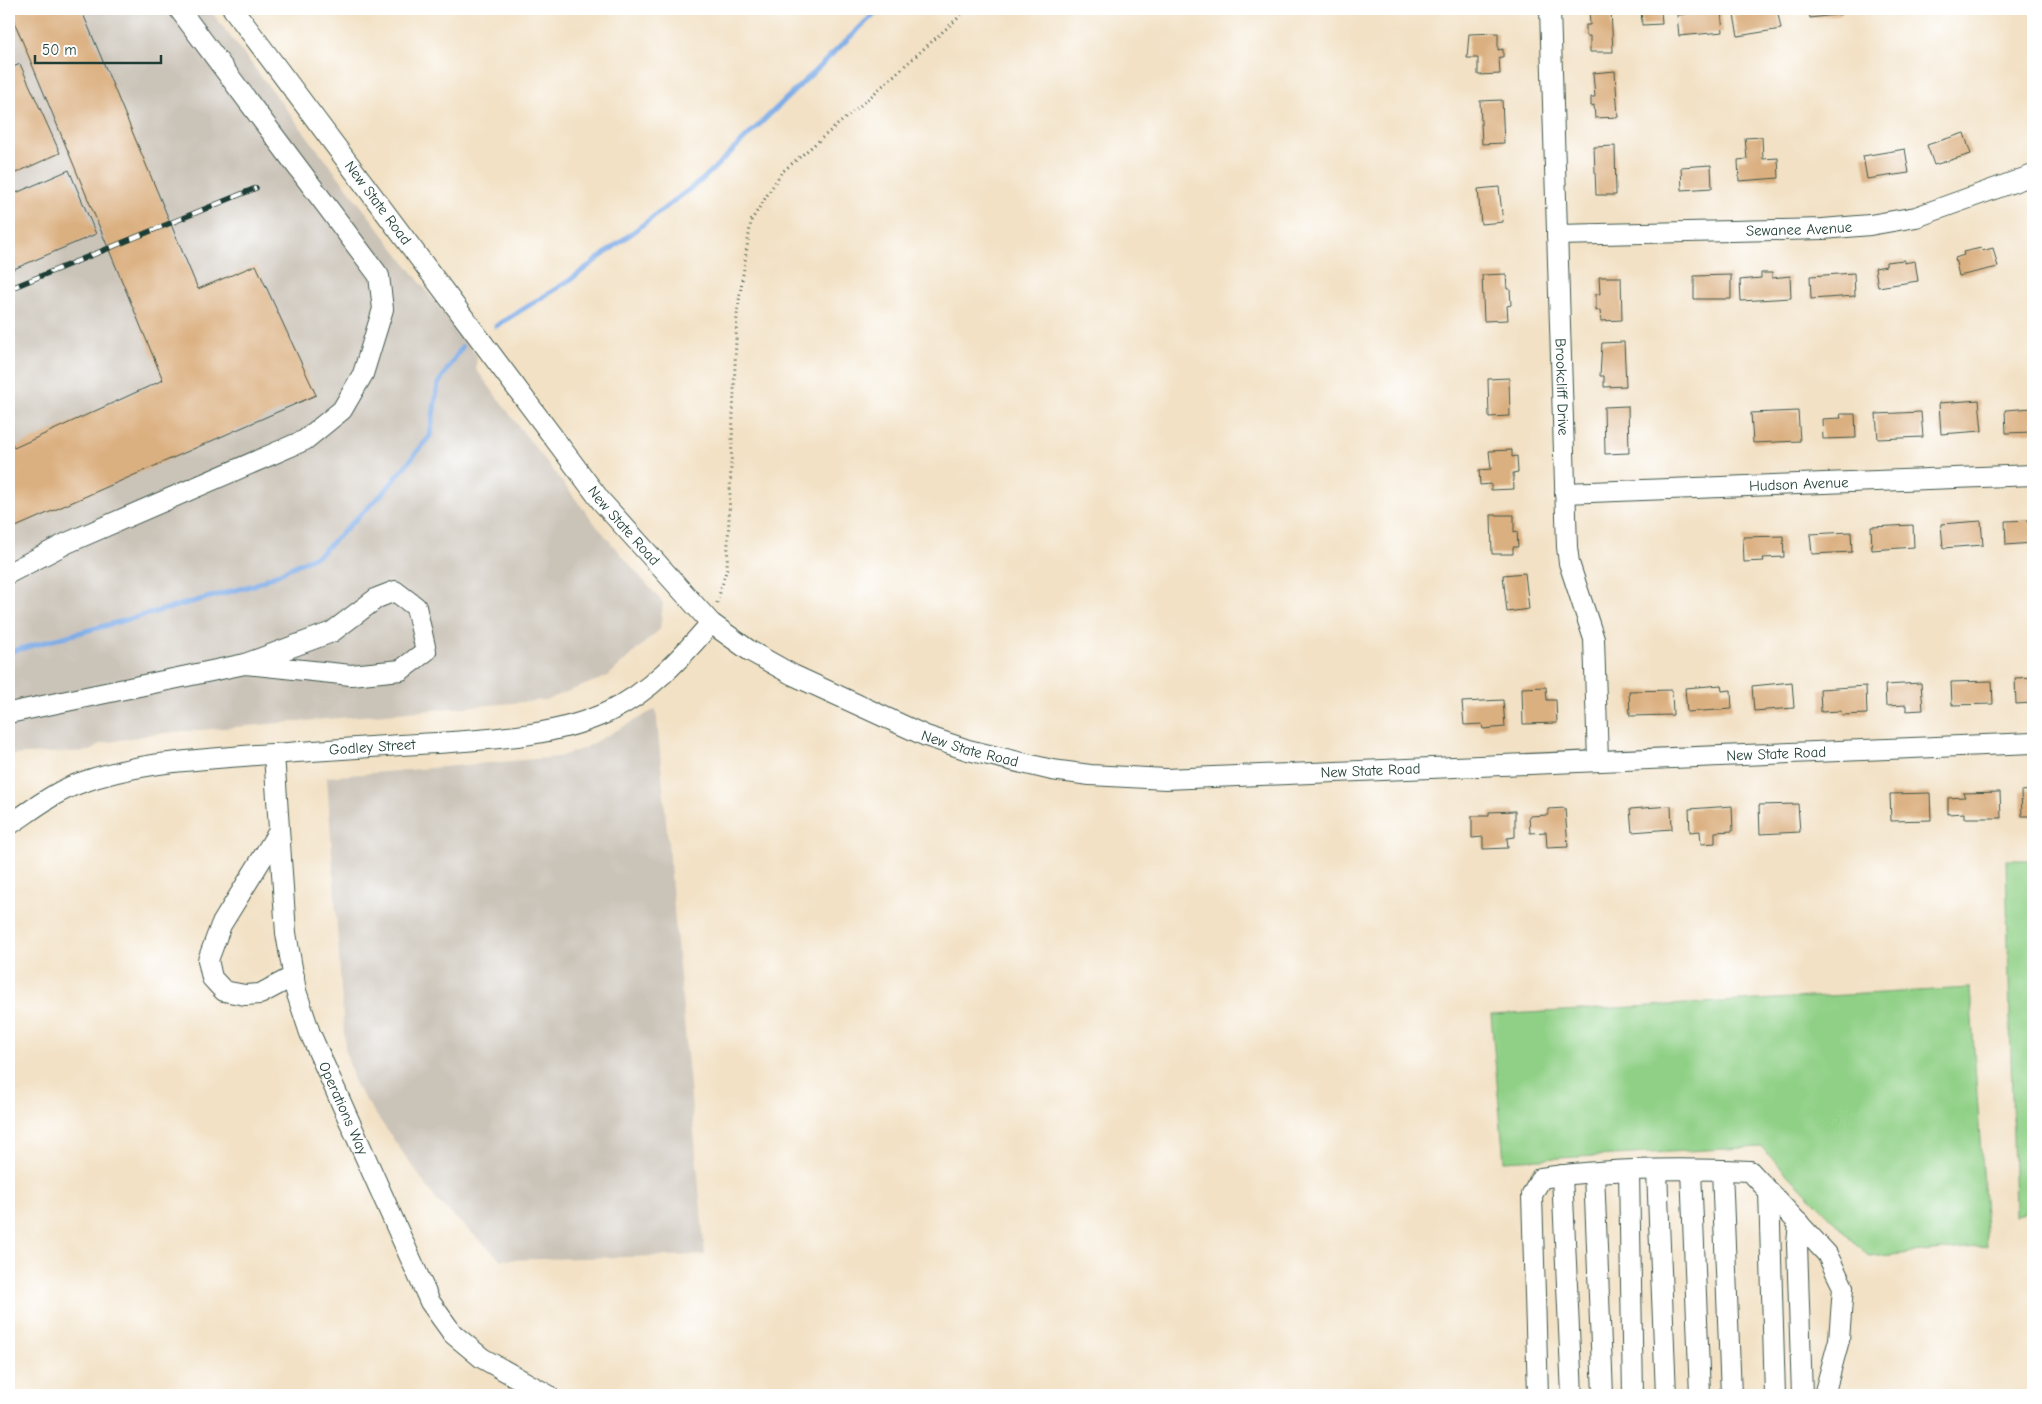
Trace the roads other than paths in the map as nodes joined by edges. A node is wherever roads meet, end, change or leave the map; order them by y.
1 (179, 9) edge
2 (234, 9) edge
3 (1550, 9) edge
4 (2033, 175) edge
5 (1557, 235) junction
6 (2033, 475) edge
7 (1565, 493) junction
8 (9, 573) edge
9 (711, 624) junction
10 (245, 664) junction
11 (9, 713) edge
12 (2033, 743) edge
13 (274, 754) junction
14 (1598, 761) junction
15 (9, 825) edge
16 (279, 831) junction
17 (294, 976) junction
18 (1691, 1170) junction
19 (1722, 1170) junction
20 (1656, 1171) junction
21 (1628, 1172) junction
22 (1594, 1173) junction
23 (1562, 1175) junction
24 (1769, 1191) junction
25 (1799, 1223) junction
26 (548, 1395) edge
27 (1538, 1395) edge
28 (1572, 1395) edge
29 (1603, 1395) edge
30 (1633, 1395) edge
31 (1666, 1395) edge
32 (1700, 1395) edge
33 (1731, 1395) edge
34 (1775, 1395) edge
35 (1802, 1395) edge
36 (1824, 1395) edge

1 - 8 street
2 - 9 street, New State Road
3 - 5 street, Brookcliff Drive
4 - 5 street, Sewanee Avenue
5 - 7 street, Brookcliff Drive
6 - 7 street, Hudson Avenue
7 - 14 street, Brookcliff Drive
9 - 13 street, Godley Street
9 - 14 street, New State Road
10 - 10 street
10 - 11 street
12 - 14 street, New State Road
13 - 15 street, Godley Street
13 - 16 street, Operations Way
16 - 17 street, Operations Way
16 - 17 street
17 - 26 street, Operations Way
18 - 19 street
18 - 20 street
18 - 32 street
19 - 24 street
19 - 33 street
20 - 21 street
20 - 31 street
21 - 22 street
21 - 30 street
22 - 23 street
22 - 29 street
23 - 27 street
23 - 28 street
24 - 25 street
24 - 34 street
25 - 35 street
25 - 36 street

